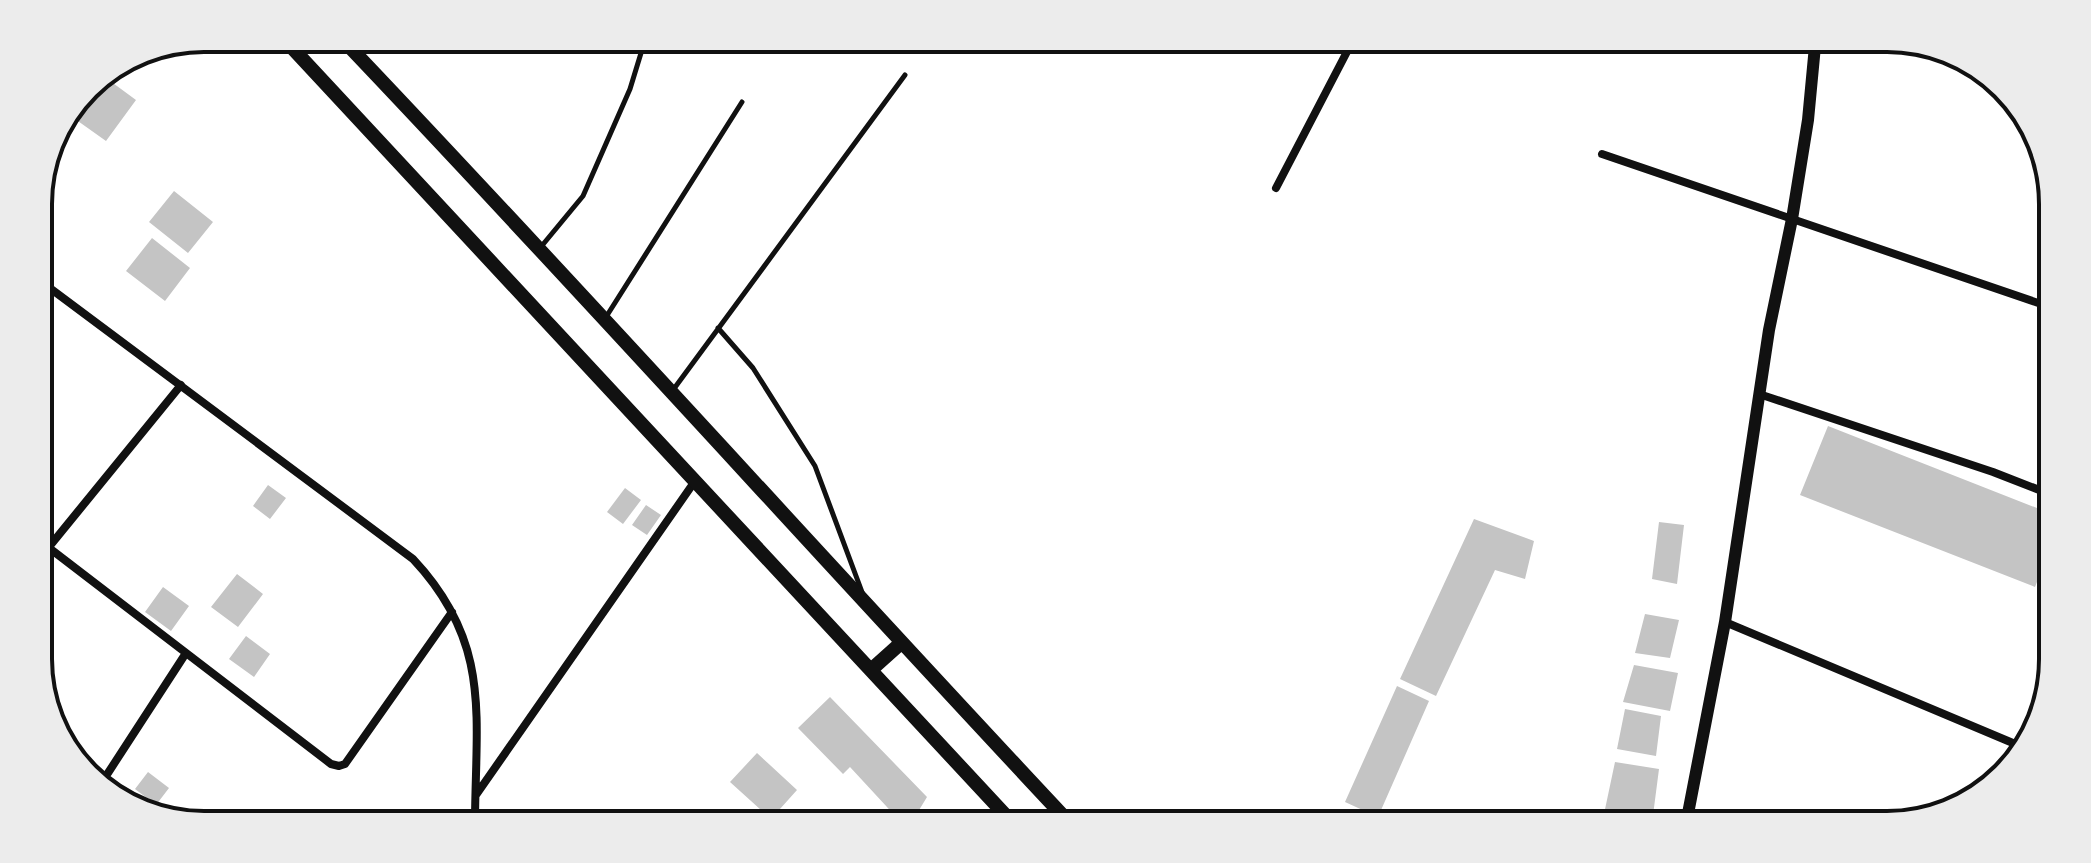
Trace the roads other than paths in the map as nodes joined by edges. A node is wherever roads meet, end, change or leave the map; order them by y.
1 (296, 52) edge
2 (354, 52) edge
3 (641, 52) edge
4 (1347, 52) edge
5 (1814, 52) edge
6 (905, 75) dead end
7 (742, 102) dead end
8 (1602, 154) dead end
9 (1276, 188) dead end
10 (1792, 219) junction
11 (540, 248) junction
12 (52, 290) edge
13 (2039, 303) edge
14 (605, 319) junction
15 (718, 328) junction
16 (181, 385) junction
17 (671, 392) junction
18 (1759, 394) junction
19 (696, 480) junction
20 (2039, 490) edge
21 (52, 543) edge
22 (52, 549) edge
23 (867, 606) junction
24 (452, 612) junction
25 (1725, 622) junction
26 (901, 643) junction
27 (186, 653) junction
28 (872, 669) junction
29 (2013, 743) edge
30 (108, 773) dead end
31 (475, 796) junction
32 (475, 811) edge
33 (1002, 811) edge
34 (1059, 811) edge
35 (1689, 811) edge

1 - 19 main road
2 - 11 main road
3 - 11 lane
4 - 9 street
5 - 10 street
6 - 15 lane
7 - 14 lane
8 - 10 street
10 - 13 street
10 - 18 street
11 - 14 main road
12 - 16 street
14 - 17 main road
15 - 17 lane
15 - 23 lane
16 - 21 street
16 - 24 street
17 - 23 main road
18 - 20 street
18 - 25 street
19 - 28 main road
19 - 31 street
22 - 27 street
23 - 26 main road
24 - 27 street
24 - 31 street
25 - 29 street
25 - 35 street
26 - 28 main road
26 - 34 main road
27 - 30 street
28 - 33 main road
31 - 32 street

